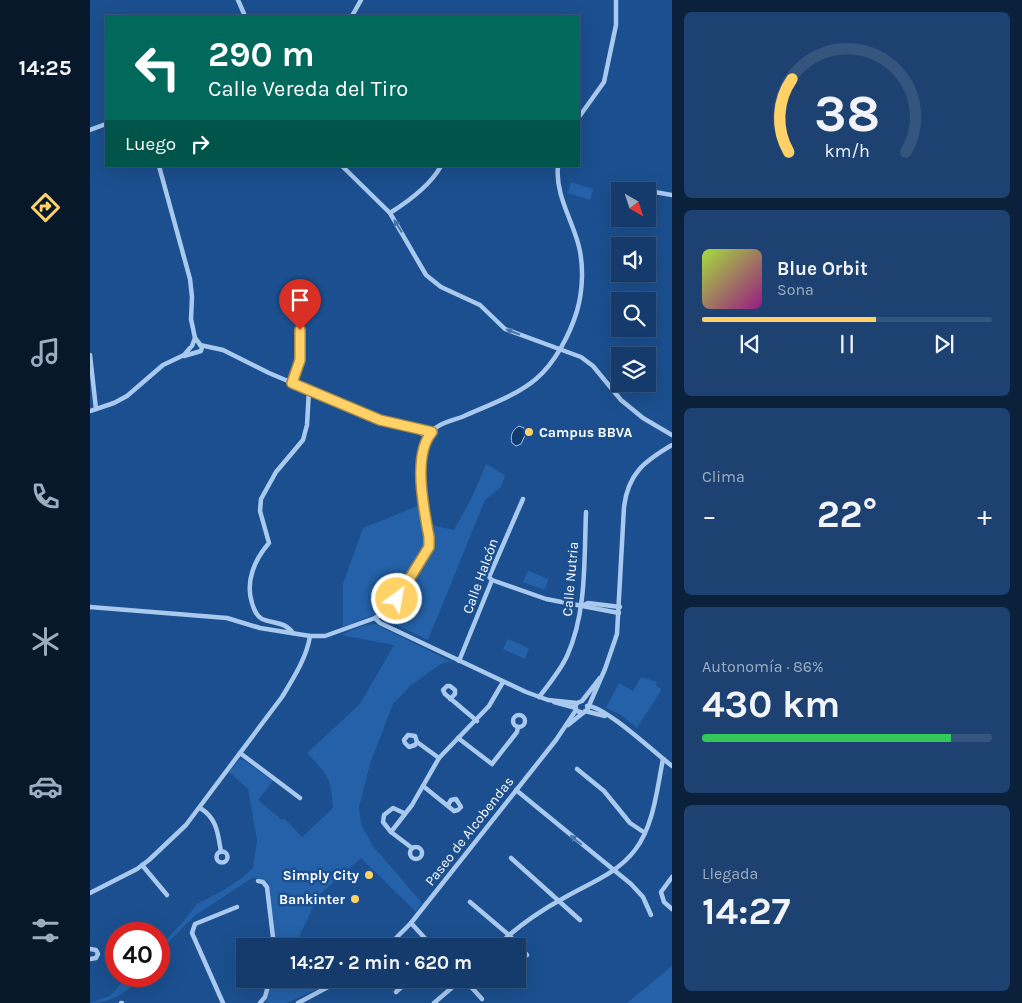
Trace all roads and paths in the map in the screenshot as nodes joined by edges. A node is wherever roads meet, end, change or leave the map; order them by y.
1 (238, 0) edge
2 (361, 0) edge
3 (616, 0) edge
4 (245, 15) edge
5 (353, 15) edge
6 (580, 116) edge
7 (105, 124) edge
8 (90, 130) edge
9 (159, 167) edge
10 (343, 167) edge
11 (440, 167) edge
12 (558, 167) edge
13 (656, 192) edge
14 (672, 195) edge
15 (390, 213) junction
16 (300, 315) dead end
17 (195, 338) junction
18 (200, 345) junction
19 (191, 347) junction
20 (211, 347) junction
21 (559, 348) junction
22 (201, 351) junction
23 (194, 353) junction
24 (90, 355) edge
25 (178, 358) junction
26 (292, 383) junction
27 (309, 390) junction
28 (96, 409) junction
29 (90, 411) edge
30 (412, 429) junction
31 (432, 432) junction
32 (672, 436) edge
33 (428, 437) junction
34 (672, 445) edge
35 (523, 499) dead end
36 (586, 512) dead end
37 (492, 580) junction
38 (583, 605) junction
39 (90, 607) edge
40 (619, 610) junction
41 (380, 615) junction
42 (375, 618) junction
43 (386, 625) junction
44 (293, 633) junction
45 (312, 636) junction
46 (459, 660) junction
47 (600, 678) junction
48 (503, 682) junction
49 (450, 698) dead end
50 (539, 698) junction
51 (548, 700) junction
52 (580, 702) junction
53 (563, 705) junction
54 (587, 706) junction
55 (576, 709) junction
56 (584, 712) junction
57 (611, 718) junction
58 (569, 720) junction
59 (477, 721) junction
60 (518, 727) dead end
61 (565, 727) junction
62 (458, 738) junction
63 (417, 742) dead end
64 (240, 752) junction
65 (439, 758) junction
66 (663, 759) junction
67 (672, 766) edge
68 (576, 769) dead end
69 (424, 786) junction
70 (516, 790) junction
71 (300, 798) dead end
72 (448, 805) dead end
73 (200, 808) junction
74 (404, 813) junction
75 (391, 832) junction
76 (645, 833) junction
77 (412, 848) dead end
78 (221, 852) dead end
79 (511, 858) dead end
80 (142, 865) junction
81 (614, 871) junction
82 (672, 877) edge
83 (258, 881) dead end
84 (90, 893) edge
85 (167, 895) dead end
86 (560, 900) junction
87 (470, 902) dead end
88 (237, 907) dead end
89 (672, 909) edge
90 (651, 914) dead end
91 (580, 920) dead end
92 (411, 923) junction
93 (509, 935) junction
94 (273, 938) edge
95 (396, 938) edge
96 (425, 938) edge
97 (505, 938) edge
98 (90, 948) edge
99 (527, 955) dead end
100 (90, 959) edge
101 (268, 988) edge
102 (326, 988) edge
103 (400, 988) edge
104 (452, 988) edge
105 (472, 988) edge
106 (396, 992) dead end
107 (482, 999) dead end
108 (223, 1003) edge
109 (260, 1003) edge
110 (298, 1003) edge
111 (434, 1003) edge

1 - 4 street
2 - 5 street
3 - 6 street
7 - 8 street
9 - 17 street
10 - 15 street
11 - 15 street
12 - 21 street
13 - 14 street
21 -> 15 street
16 - 26 street
17 - 18 street
17 - 19 street
18 - 19 street
18 - 20 street
18 - 22 street
19 - 23 street
19 - 25 street
20 - 22 street
20 - 26 street
21 - 31 street
21 - 32 street
22 - 23 street
23 - 25 street
24 - 28 street
25 - 28 street
26 - 27 street
27 - 30 street
27 - 44 street
28 - 29 street
30 - 31 street
30 - 33 street
31 - 33 street
33 - 41 street
34 - 40 street
35 - 37 street, Calle Halcón
36 - 38 street, Calle Nutria
37 - 38 street
37 - 46 street, Calle Halcón
38 - 40 street
38 - 50 street, Calle Nutria
39 - 44 street
40 - 47 street
41 - 42 street
41 - 43 street
42 - 43 street
42 - 45 street
43 - 46 street
44 - 45 street
45 - 64 street
46 - 48 street
47 - 52 street
47 - 54 street
48 - 50 street
48 - 59 street
49 - 59 street
50 - 51 street
51 - 52 street
51 - 53 street
52 - 54 street
52 - 55 street
53 - 55 street
53 - 58 street
54 - 56 street
54 - 57 street
55 - 56 street
55 - 58 street, Paseo de Alcobendas
56 - 57 street
56 - 61 street, Paseo de Alcobendas
57 - 66 street
58 - 61 street, Paseo de Alcobendas
59 - 62 street
60 - 62 street
61 - 70 street, Paseo de Alcobendas
62 - 65 street
63 - 65 street
64 - 71 street
64 - 73 street
65 - 69 street
66 - 67 street
66 - 76 street
68 - 76 street
69 - 72 street
69 - 74 street
81 -> 70 street
70 - 92 street, Paseo de Alcobendas
73 - 78 street
73 - 80 street
74 - 75 street
74 - 75 street
75 - 77 street
76 - 81 street
79 - 86 street
80 - 84 street
80 - 85 street
81 - 86 street
81 - 90 street
82 - 89 street
83 - 94 street
86 - 91 street
86 - 93 street
87 - 93 street
88 - 108 street
92 - 95 street, Paseo de Alcobendas
92 - 96 street
93 - 97 street
93 - 99 street
98 - 100 street
101 - 109 street
102 - 110 street
103 - 106 street
104 - 111 street
105 - 107 street

